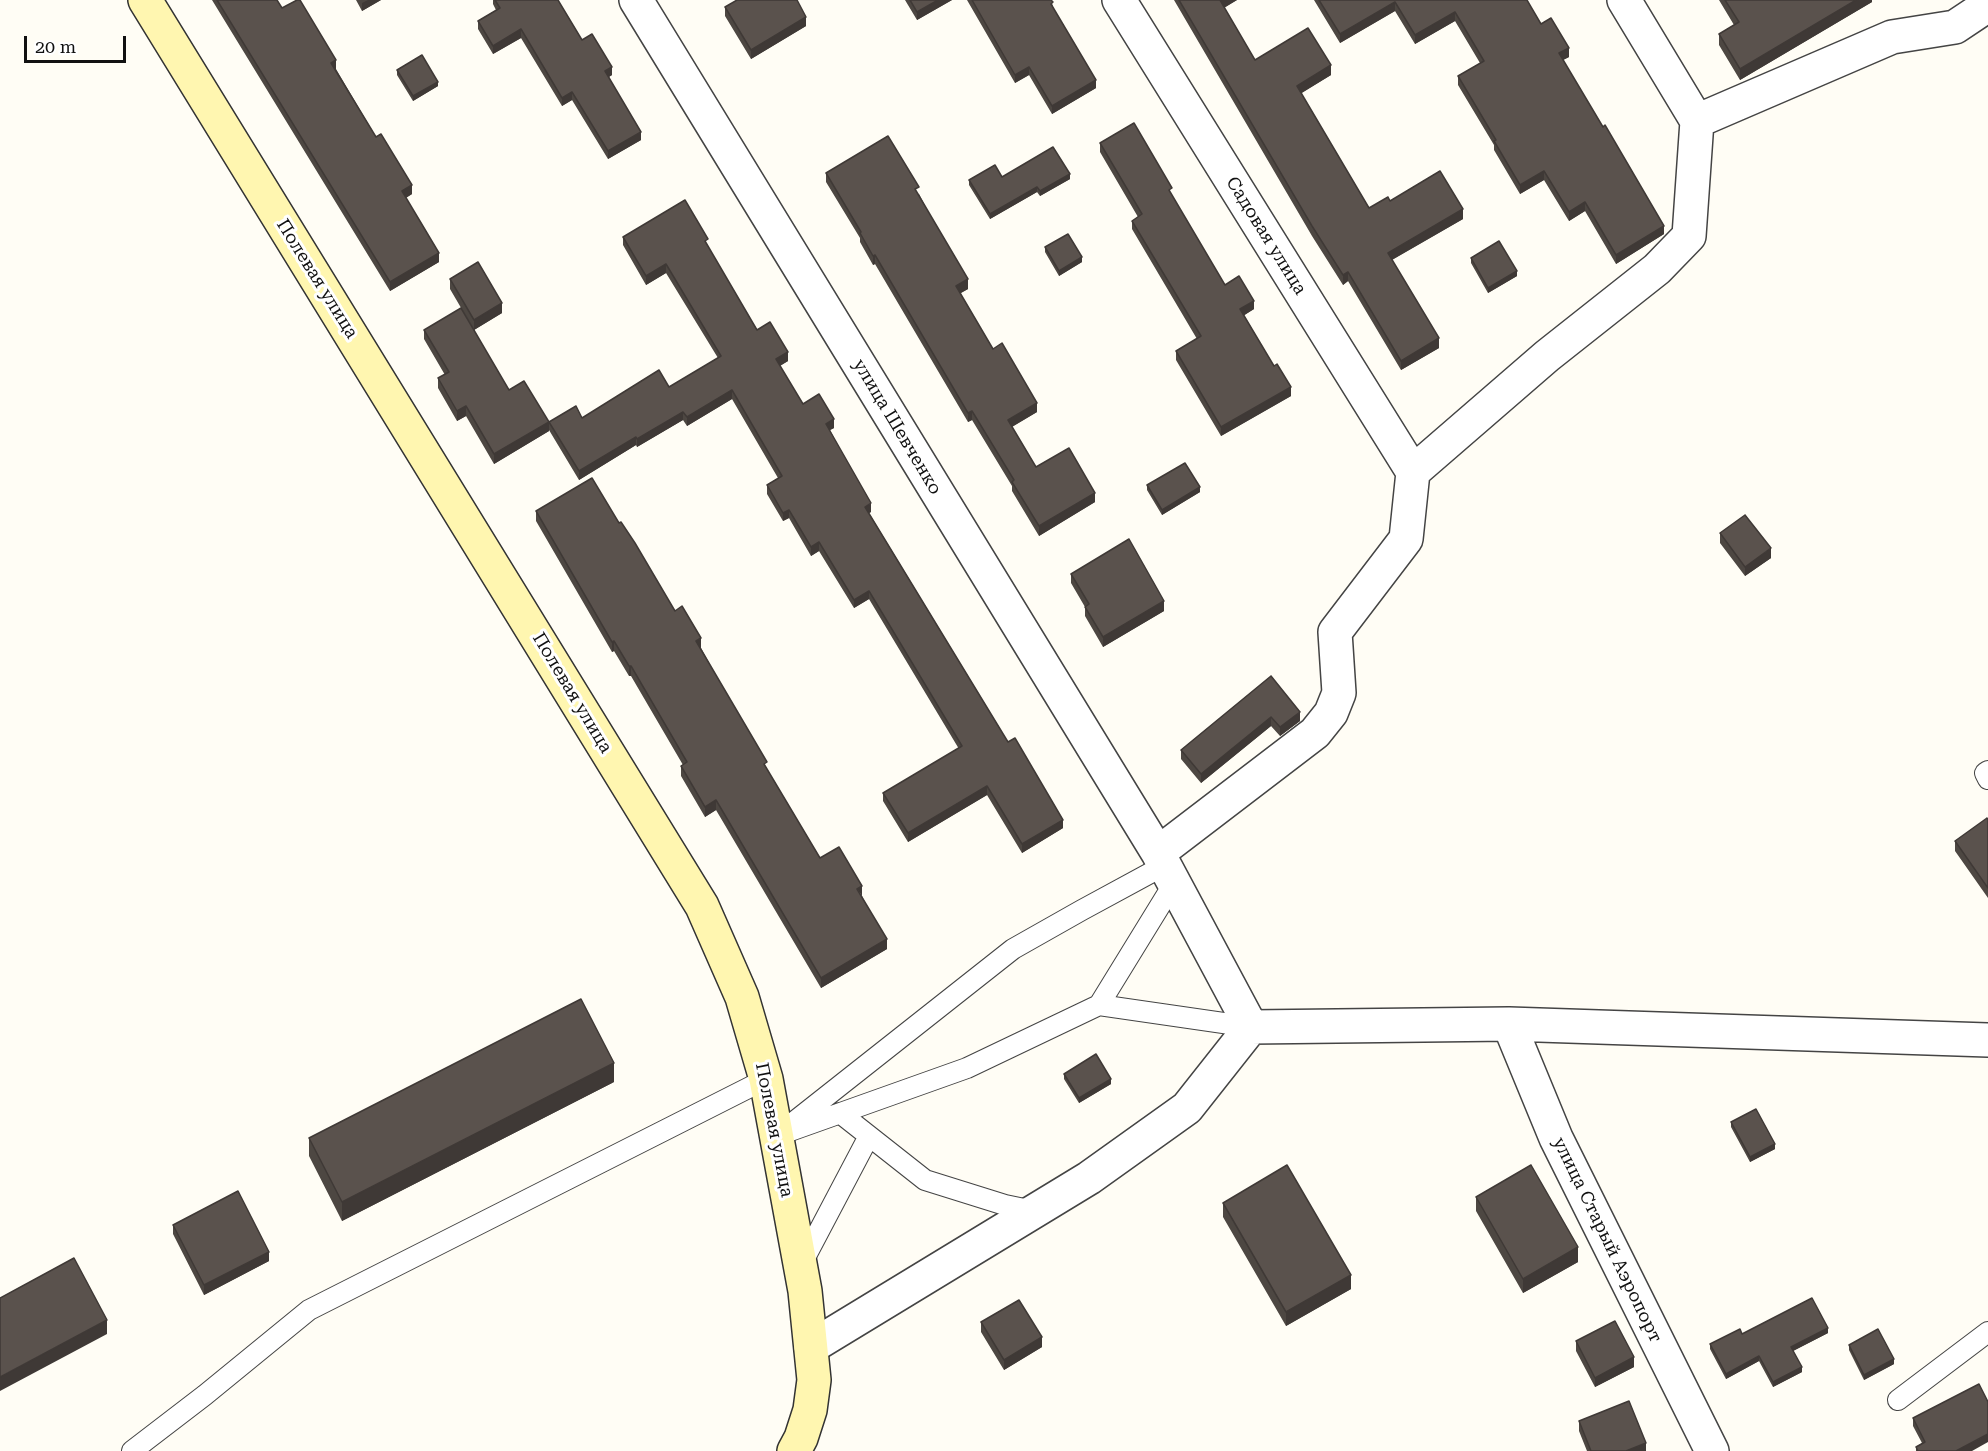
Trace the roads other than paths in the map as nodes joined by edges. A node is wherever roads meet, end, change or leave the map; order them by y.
1 (145, 0) edge
2 (636, 0) edge
3 (1119, 0) edge
4 (1624, 0) edge
5 (1988, 5) edge
6 (1697, 121) junction
7 (1413, 472) junction
8 (1988, 771) edge
9 (1988, 779) edge
10 (1166, 867) junction
11 (1099, 1005) junction
12 (1509, 1024) junction
13 (1251, 1027) junction
14 (1988, 1040) edge
15 (766, 1079) junction
16 (840, 1113) junction
17 (776, 1136) junction
18 (869, 1136) junction
19 (1034, 1211) junction
20 (800, 1267) junction
21 (1988, 1332) edge
22 (811, 1347) junction
23 (1898, 1400) dead end
24 (132, 1451) edge
25 (794, 1451) edge
26 (1712, 1451) edge

1 - 15 street, Полевая улица
2 - 10 street, улица Шевченко
3 - 7 street, Садовая улица
4 - 6 street
5 - 6 street
6 - 7 street
7 - 10 street
8 - 9 lane
10 - 11 lane
10 - 13 street, улица Шевченко
10 - 17 lane
11 - 13 lane
11 - 16 lane
12 - 13 street
12 - 14 street
12 - 26 street, улица Старый Аэропорт
13 - 19 street
15 - 17 street, Полевая улица
15 - 24 lane
16 - 17 lane
16 - 18 lane
17 - 20 street, Полевая улица
18 - 19 lane
18 - 20 lane
19 - 22 street
20 - 22 street, Полевая улица
21 - 23 lane
22 - 25 street, Полевая улица

